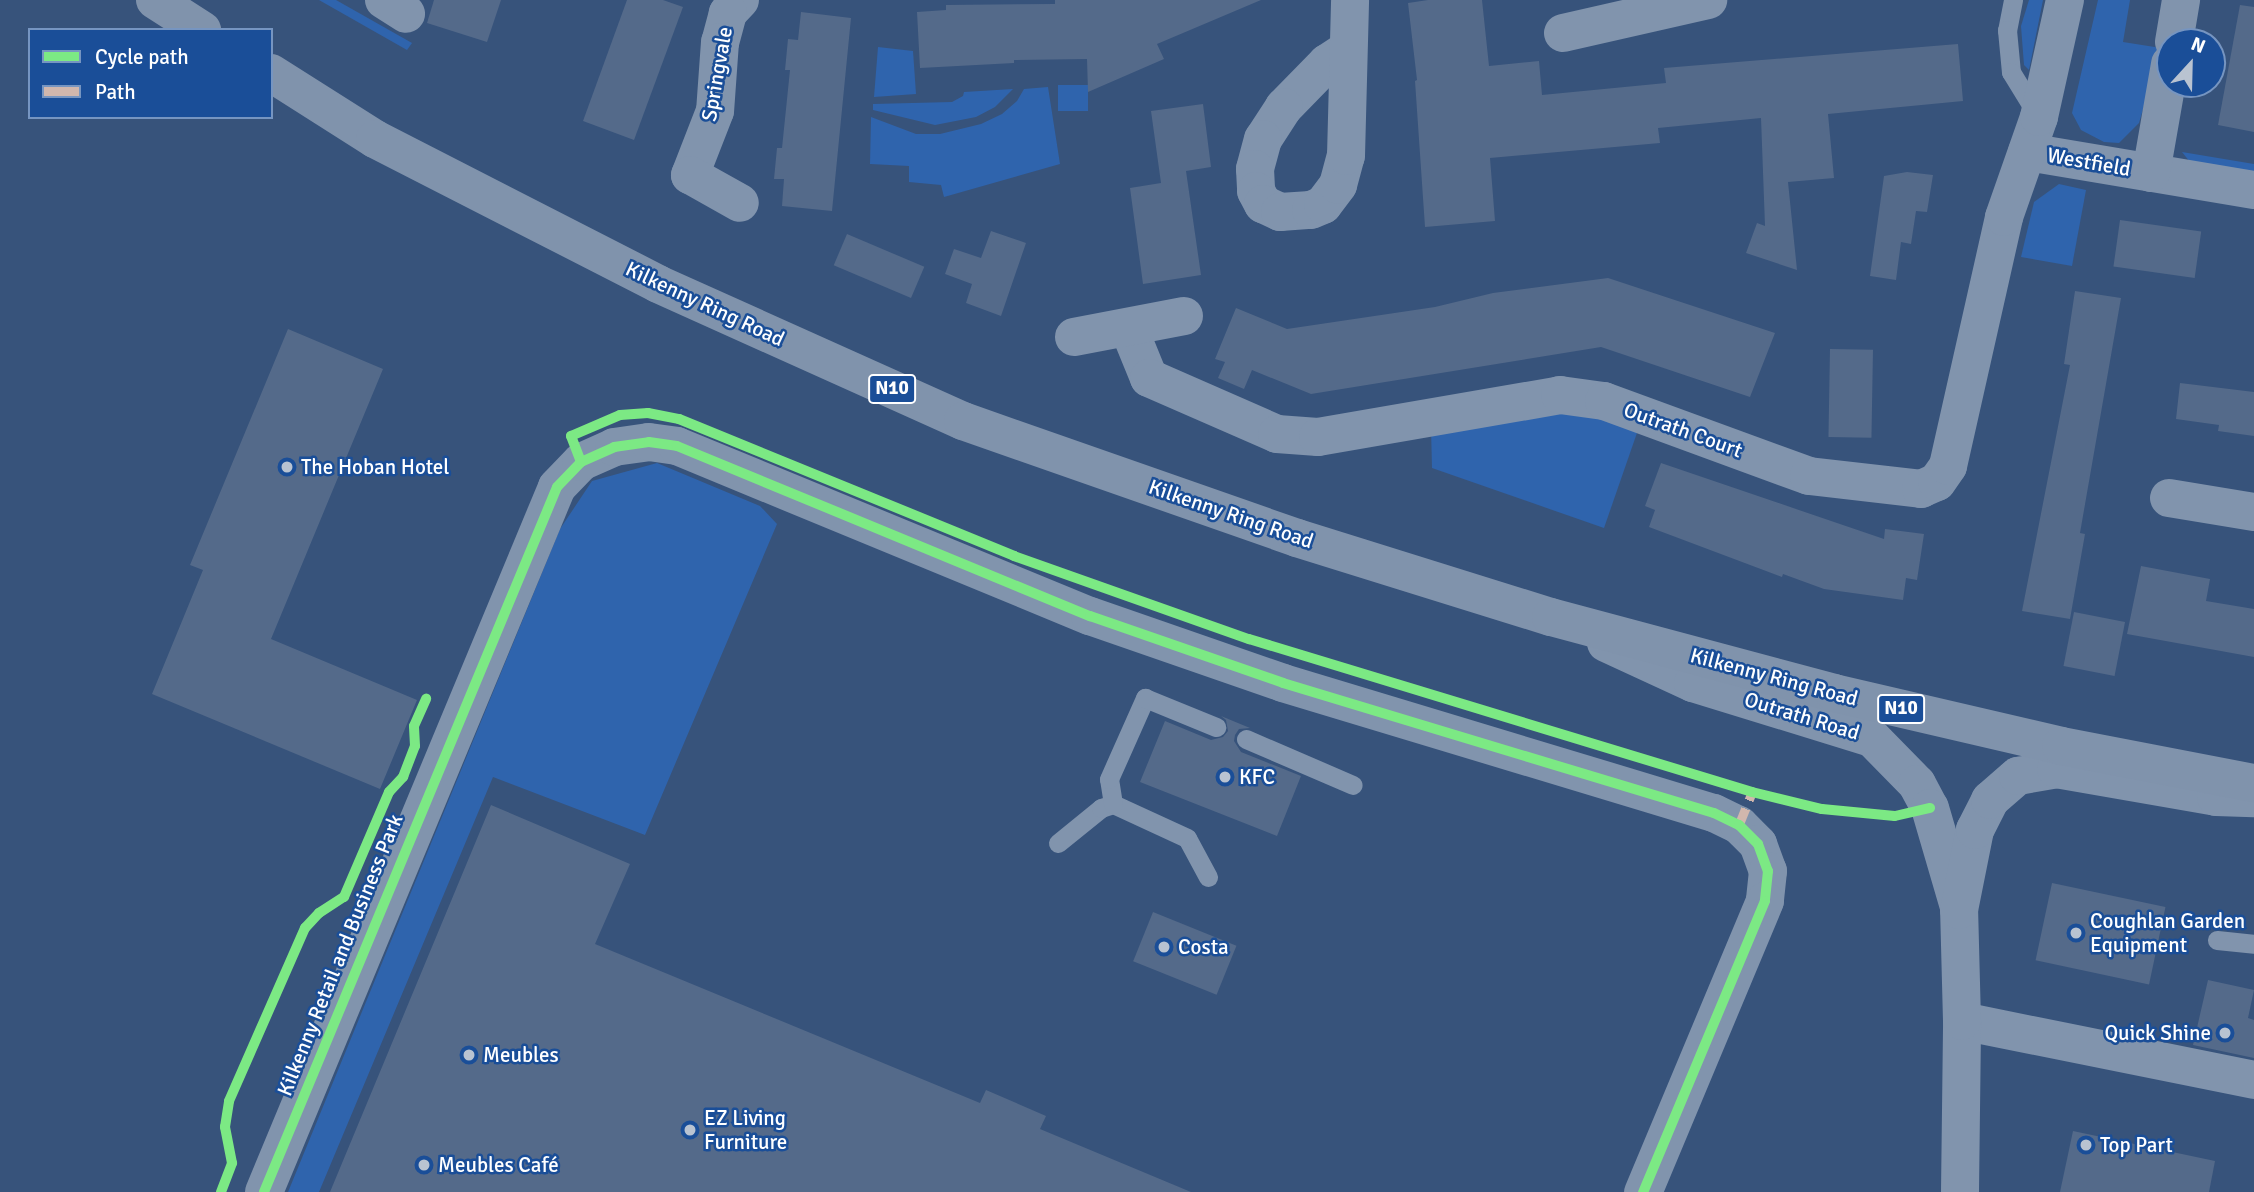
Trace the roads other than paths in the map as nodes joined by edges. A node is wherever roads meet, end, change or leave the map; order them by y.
1 (155, 0) edge
2 (740, 0) edge
3 (1350, 0) edge
4 (1708, 0) edge
5 (2013, 0) edge
6 (2065, 0) edge
7 (2181, 0) edge
8 (199, 28) edge
9 (2176, 28) edge
10 (1563, 33) dead end
11 (1347, 50) dead end
12 (273, 74) edge
13 (2164, 98) edge
14 (2033, 134) junction
15 (2151, 173) junction
16 (2254, 190) edge
17 (740, 203) dead end
18 (1184, 316) dead end
19 (1129, 329) junction
20 (1074, 337) dead end
21 (2169, 498) dead end
22 (2254, 512) edge
23 (1551, 617) junction
24 (1216, 727) dead end
25 (1246, 739) dead end
26 (2254, 783) edge
27 (1353, 785) dead end
28 (2254, 798) edge
29 (1113, 804) junction
30 (1058, 842) dead end
31 (1208, 877) dead end
32 (1959, 910) junction
33 (2217, 940) dead end
34 (2254, 944) edge
35 (1962, 1021) junction
36 (2254, 1080) edge
37 (264, 1192) edge
38 (1643, 1192) edge
39 (1960, 1192) edge

1 - 8 highway
2 - 17 street, Springvale
3 - 11 street
4 - 10 street
5 - 14 lane
6 - 14 street
7 - 9 street
12 - 23 highway, Kilkenny Ring Road / N10
13 - 15 street, Westfield
14 - 15 street, Westfield
14 - 19 street, Outrath Court
15 - 16 street, Westfield
18 - 19 street
19 - 20 street
21 - 22 street
23 - 26 highway, Kilkenny Ring Road / N10
23 - 32 street, Outrath Road
24 - 29 lane
25 - 27 lane
28 - 32 street, Outrath Road
29 - 30 lane
29 - 31 lane
32 - 35 street, Outrath Road
33 - 34 lane
35 - 36 street
35 - 39 street, Outrath Road
37 - 38 street, Kilkenny Retail and Business Park

